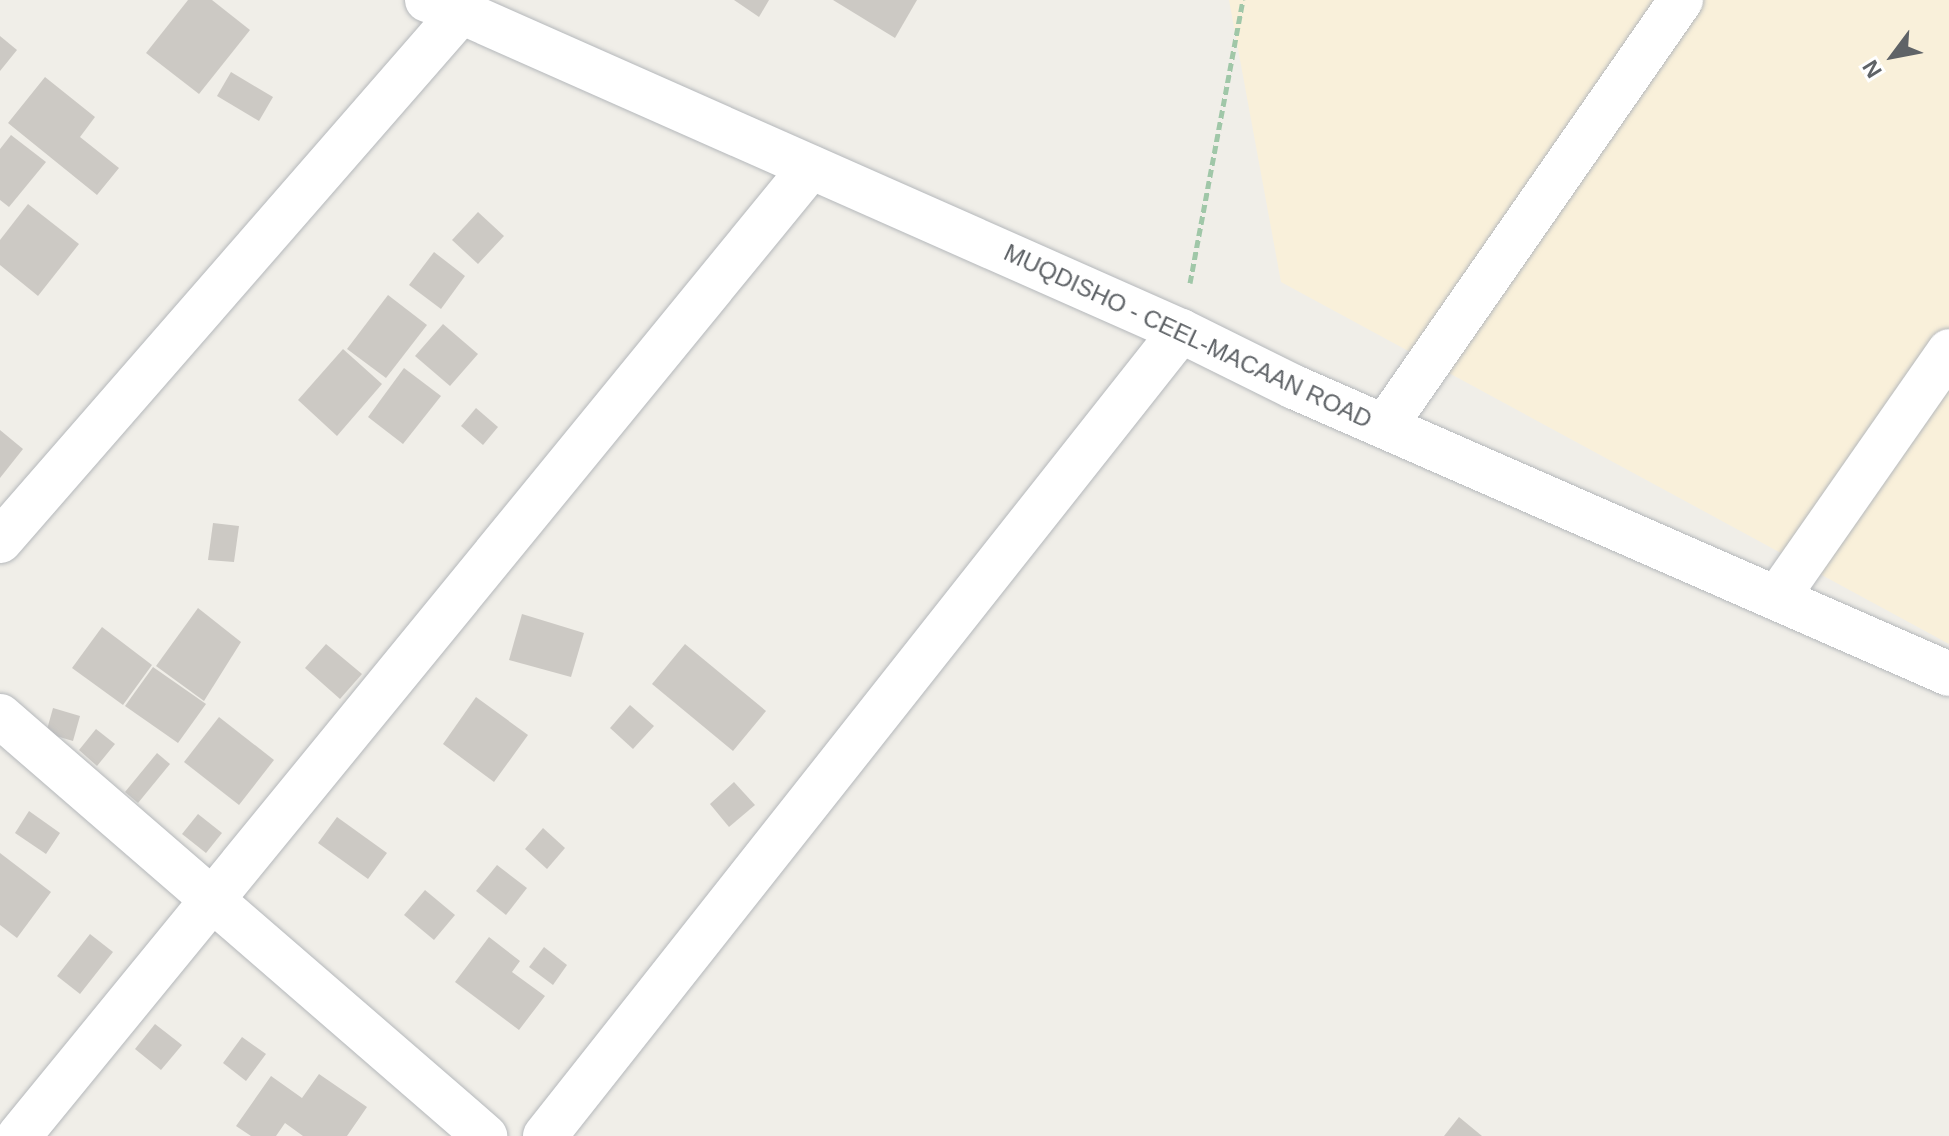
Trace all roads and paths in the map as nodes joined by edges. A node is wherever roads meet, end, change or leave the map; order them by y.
1 (1243, 0) edge
2 (1681, 0) edge
3 (444, 6) edge
4 (811, 167) junction
5 (1181, 331) junction
6 (1949, 351) edge
7 (1385, 426) junction
8 (0, 541) edge
9 (1777, 598) junction
10 (1949, 674) edge
11 (0, 716) edge
12 (210, 898) junction
13 (19, 1136) edge
14 (485, 1136) edge
15 (545, 1136) edge

1 - 5 path
2 - 7 street
3 - 4 street, MUQDISHO - CEEL-MACAAN ROAD
3 - 8 street
4 - 5 street, MUQDISHO - CEEL-MACAAN ROAD
4 - 12 street
5 - 7 street, MUQDISHO - CEEL-MACAAN ROAD
5 - 15 street
6 - 9 street
7 - 9 street, MUQDISHO - CEEL-MACAAN ROAD
9 - 10 street, MUQDISHO - CEEL-MACAAN ROAD
11 - 12 street
12 - 13 street
12 - 14 street

